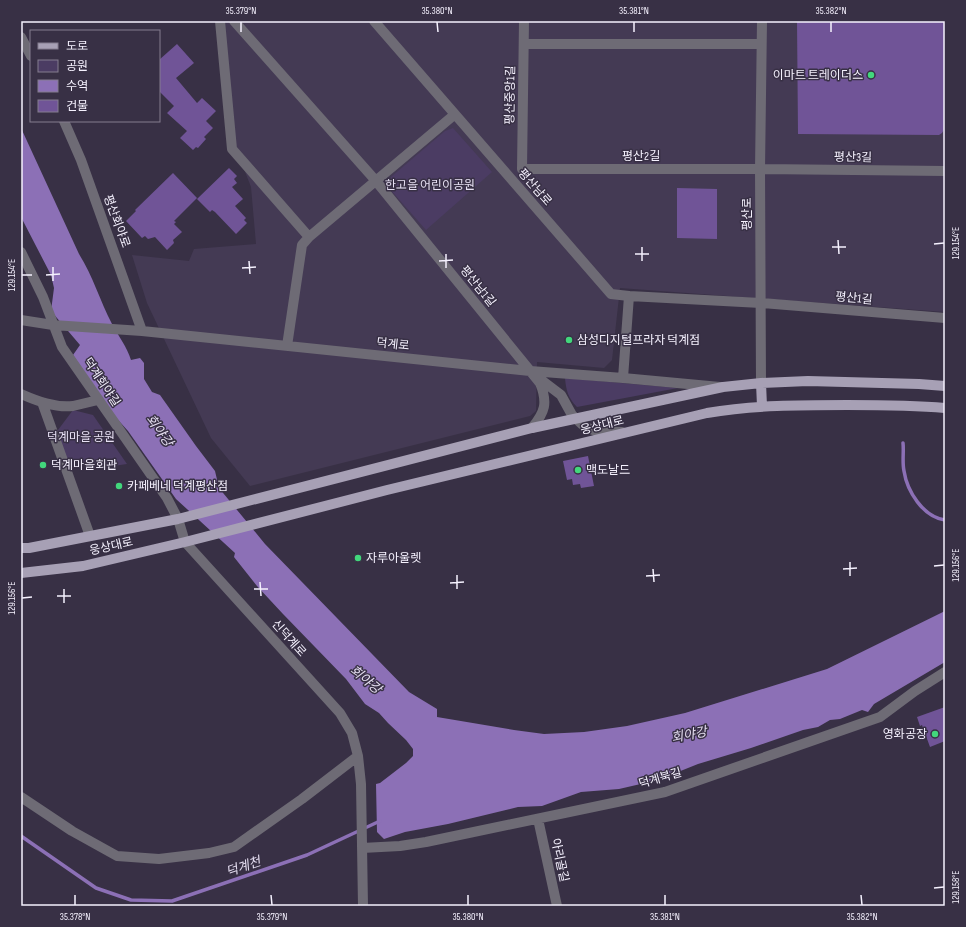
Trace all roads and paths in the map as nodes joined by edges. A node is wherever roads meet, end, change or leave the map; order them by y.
1 (220, 21) edge
2 (234, 21) edge
3 (374, 21) edge
4 (524, 21) edge
5 (762, 21) edge
6 (21, 37) edge
7 (524, 44) junction
8 (761, 44) junction
9 (30, 54) edge
10 (454, 115) junction
11 (64, 122) edge
12 (522, 169) junction
13 (760, 169) junction
14 (945, 172) edge
15 (510, 179) junction
16 (376, 181) junction
17 (309, 237) junction
18 (21, 252) edge
19 (630, 296) junction
20 (761, 303) junction
21 (945, 318) edge
22 (21, 320) edge
23 (57, 325) junction
24 (138, 330) junction
25 (287, 346) junction
26 (530, 371) junction
27 (623, 378) junction
28 (761, 383) junction
29 (945, 386) edge
30 (723, 387) junction
31 (21, 394) edge
32 (98, 400) junction
33 (42, 402) junction
34 (762, 406) junction
35 (945, 408) edge
36 (575, 418) junction
37 (532, 428) junction
38 (625, 432) junction
39 (183, 518) junction
40 (90, 536) junction
41 (185, 542) junction
42 (21, 548) edge
43 (21, 573) edge
44 (945, 672) edge
45 (358, 756) junction
46 (21, 797) edge
47 (538, 819) junction
48 (362, 848) junction
49 (363, 906) edge
50 (557, 906) edge

1 - 17 street
2 - 16 street, 평산남1길
3 - 10 street, 평산남로
4 - 7 street, 평산중앙1길
5 - 8 street, 평산로
6 - 9 street
7 - 8 street
7 - 12 street, 평산중앙1길
8 - 13 street, 평산로
10 - 15 street, 평산남로
10 - 16 street
11 - 24 street, 평산회야로
12 - 13 street, 평산2길
12 - 15 street
13 - 14 street, 평산3길
13 - 20 street, 평산로
15 - 19 street, 평산남로
16 - 17 street
16 - 26 street, 평산남1길
17 - 25 street
18 - 23 street, 덕계회야길
19 - 20 street, 평산남로
19 - 27 street
20 - 21 street, 평산1길
20 - 28 street, 평산로
22 - 23 street
23 - 24 street, 덕계로
23 - 32 street, 덕계회야길
24 - 25 street, 덕계로
25 - 26 street, 덕계로
26 - 27 street, 덕계로
26 - 36 street
26 - 37 street
27 - 30 street, 덕계로
28 - 29 main road
28 - 30 main road
28 - 34 main road, 평산로
30 - 36 main road
31 - 33 street
32 - 33 street
32 - 39 street, 덕계회야길
33 - 40 street
34 - 35 main road, 웅상대로
34 - 38 main road, 웅상대로
36 - 37 main road
36 - 38 street
37 - 39 main road
38 - 41 main road, 웅상대로
39 - 40 main road
39 - 41 street, 신덕계로
40 - 42 main road
41 - 43 main road, 웅상대로
41 - 45 street, 신덕계로
44 - 47 street, 덕계북길
45 - 46 street
45 - 48 street, 신덕계로
47 - 48 street, 덕계북길
47 - 50 street, 아리골길
48 - 49 street

